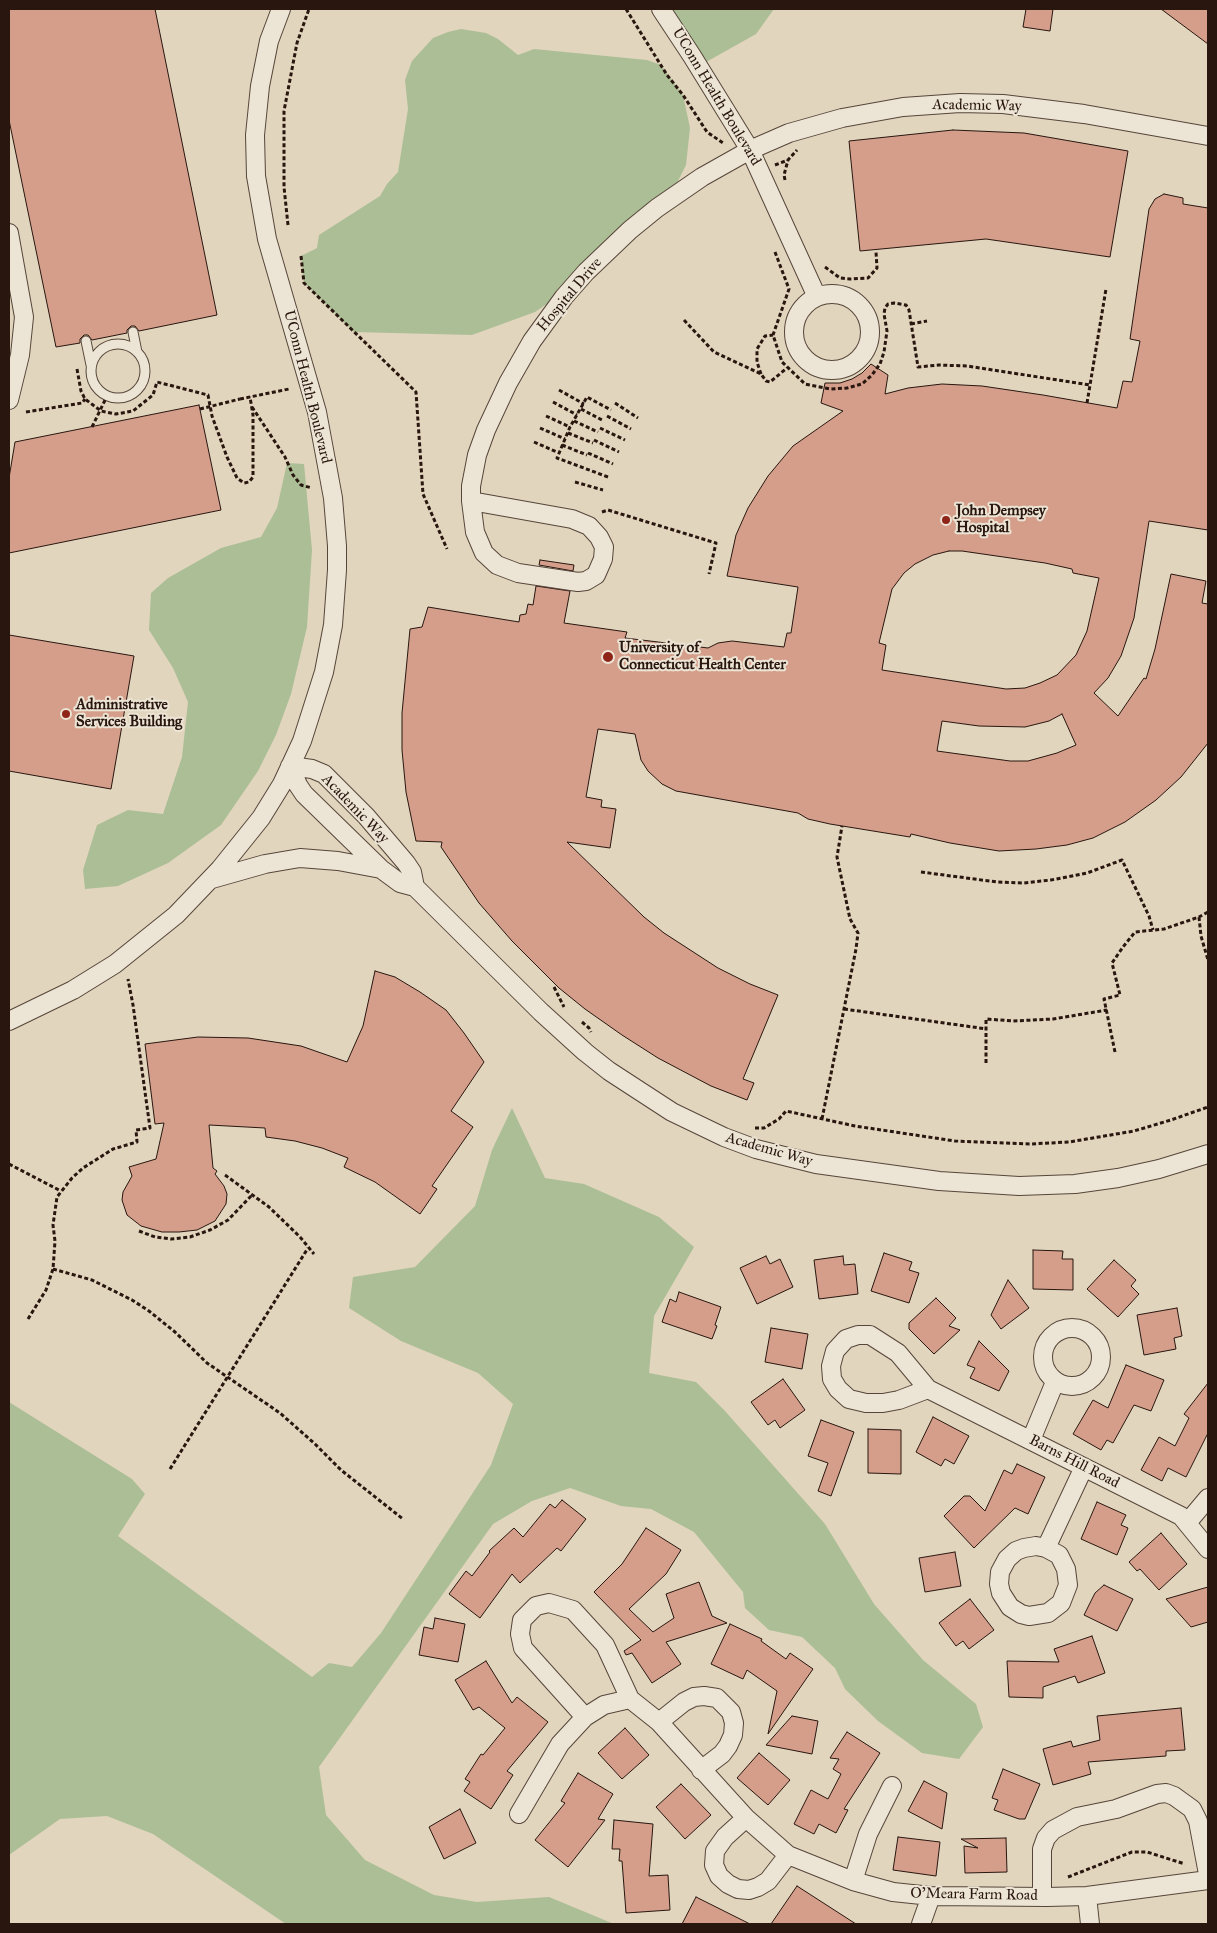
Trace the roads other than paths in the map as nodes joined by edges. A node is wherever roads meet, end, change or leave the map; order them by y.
1 (281, 9) edge
2 (660, 9) edge
3 (1208, 136) edge
4 (750, 150) junction
5 (9, 233) edge
6 (817, 297) junction
7 (133, 332) dead end
8 (86, 342) dead end
9 (137, 352) junction
10 (92, 365) junction
11 (9, 400) edge
12 (471, 501) junction
13 (290, 766) junction
14 (381, 869) junction
15 (211, 879) junction
16 (415, 887) junction
17 (9, 1021) edge
18 (1208, 1154) edge
19 (1055, 1382) dead end
20 (928, 1389) junction
21 (1031, 1440) junction
22 (1084, 1467) junction
23 (1208, 1498) edge
24 (1187, 1523) junction
25 (1046, 1548) dead end
26 (1208, 1550) edge
27 (630, 1700) junction
28 (585, 1717) junction
29 (659, 1722) junction
30 (701, 1770) junction
31 (892, 1786) dead end
32 (519, 1814) dead end
33 (746, 1818) junction
34 (788, 1855) junction
35 (1208, 1875) edge
36 (853, 1881) junction
37 (931, 1896) junction
38 (1088, 1896) junction
39 (1044, 1897) junction
40 (921, 1924) edge
41 (1090, 1924) edge

1 - 13 street, UConn Health Boulevard
2 - 4 street, UConn Health Boulevard
3 - 4 street, Academic Way
4 - 6 street, UConn Health Boulevard
4 - 12 street, Hospital Drive
5 - 11 street
6 - 6 street
7 - 9 lane
8 - 10 lane
9 - 10 lane
9 - 10 lane
12 - 12 street, Hospital Drive
13 - 14 street, Academic Way
13 - 15 street, UConn Health Boulevard
13 - 16 street, Academic Way
14 - 15 street, Academic Way
14 - 16 street, Academic Way
15 - 17 street, UConn Health Boulevard
16 - 18 street, Academic Way
19 - 21 street
20 - 20 street, Barns Hill Road
20 - 21 street, Barns Hill Road
21 - 22 street, Barns Hill Road
22 - 24 street, Barns Hill Road
22 - 25 street
23 - 24 street
24 - 26 street, Barns Hill Road
27 - 28 street
27 - 28 street
27 - 29 street, O'Meara Farm Road
28 - 32 street
29 - 30 street, O'Meara Farm Road
29 - 30 street
30 - 33 street, O'Meara Farm Road
31 - 36 street
33 - 34 street, O'Meara Farm Road
33 - 34 street
34 - 36 street, O'Meara Farm Road
35 - 38 street, O'Meara Farm Road
35 - 39 street
36 - 37 street, O'Meara Farm Road
37 - 39 street, O'Meara Farm Road
37 - 40 street
38 - 39 street, O'Meara Farm Road
38 - 41 street

